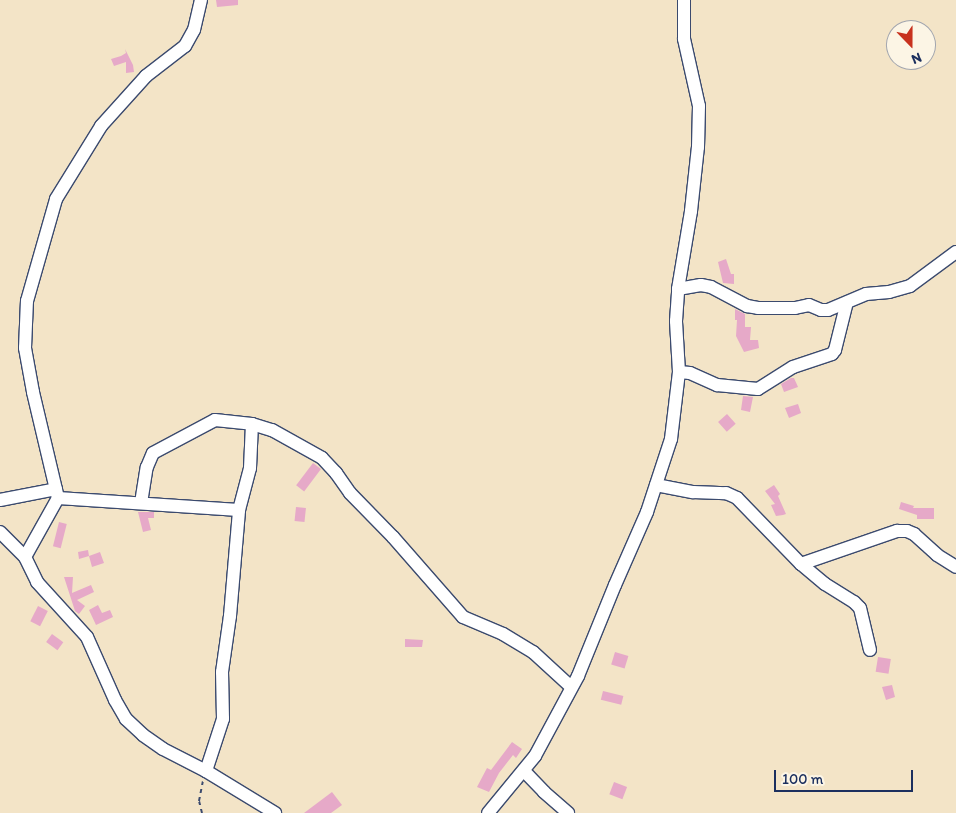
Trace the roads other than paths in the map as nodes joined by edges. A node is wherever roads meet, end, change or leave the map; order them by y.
1 (201, 0) edge
2 (684, 0) edge
3 (956, 252) edge
4 (678, 289) junction
5 (847, 302) junction
6 (679, 372) junction
7 (252, 424) junction
8 (656, 485) junction
9 (57, 493) junction
10 (0, 500) edge
11 (141, 503) junction
12 (239, 510) junction
13 (0, 532) edge
14 (25, 557) junction
15 (801, 564) junction
16 (956, 568) edge
17 (870, 650) dead end
18 (572, 687) junction
19 (206, 771) junction
20 (524, 771) junction
21 (275, 813) edge
22 (488, 813) edge
23 (568, 813) edge

1 - 9 street
2 - 4 street
3 - 5 street
4 - 5 street
4 - 6 street
5 - 6 street
6 - 8 street
7 - 11 street
7 - 12 street
7 - 18 street
8 - 15 street
8 - 18 street
9 - 10 street
9 - 11 street
9 - 14 street
11 - 12 street
12 - 19 street
13 - 14 street
14 - 19 street
15 - 16 street
15 - 17 street
18 - 20 street
19 - 21 street
20 - 22 street
20 - 23 street

